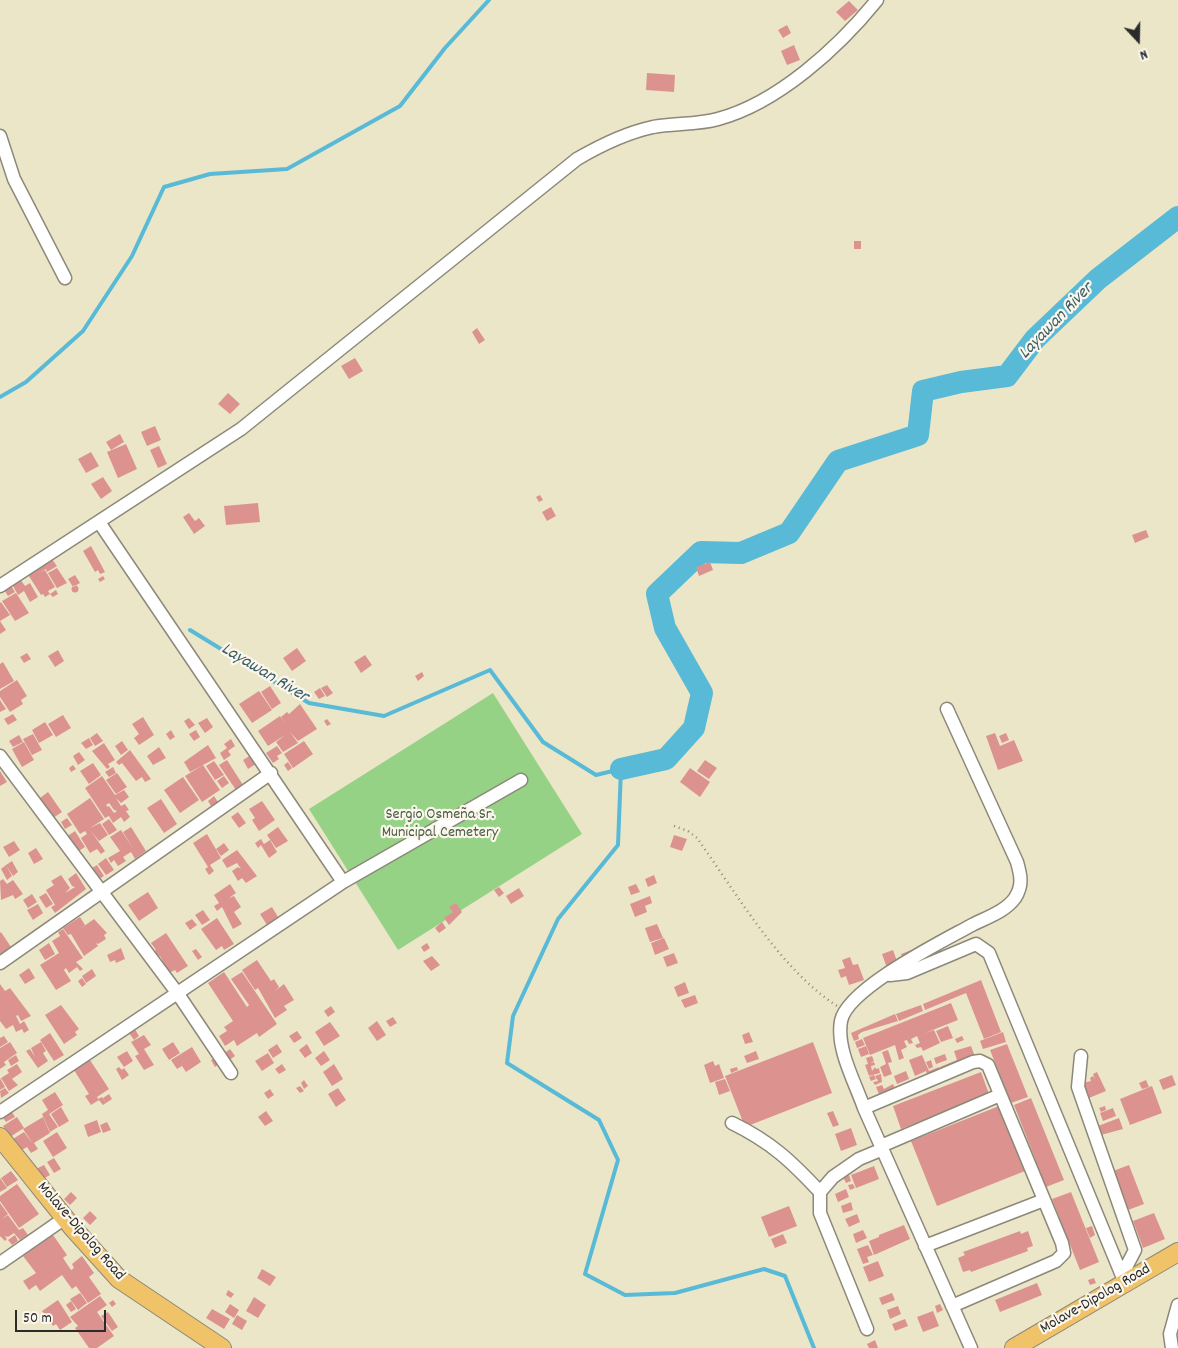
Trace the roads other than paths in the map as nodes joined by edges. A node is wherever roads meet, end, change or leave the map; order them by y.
1 (877, 0) edge
2 (0, 136) edge
3 (65, 278) dead end
4 (99, 522) junction
5 (0, 586) edge
6 (947, 709) dead end
7 (0, 756) edge
8 (271, 773) junction
9 (521, 780) dead end
10 (343, 882) junction
11 (102, 892) junction
12 (0, 963) edge
13 (887, 975) junction
14 (178, 994) junction
15 (1081, 1056) dead end
16 (231, 1073) dead end
17 (1000, 1095) junction
18 (864, 1108) junction
19 (0, 1112) edge
20 (732, 1123) dead end
21 (0, 1137) edge
22 (882, 1147) junction
23 (820, 1192) junction
24 (1044, 1200) junction
25 (66, 1218) junction
26 (926, 1246) junction
27 (1178, 1252) edge
28 (0, 1263) edge
29 (1124, 1279) junction
30 (1178, 1304) edge
31 (952, 1306) junction
32 (866, 1329) dead end
33 (222, 1348) edge
34 (970, 1348) edge
35 (1014, 1348) edge
36 (1172, 1348) edge

1 - 4 street
2 - 3 street
4 - 5 street
4 - 8 street
6 - 13 street
7 - 11 street
8 - 10 street
8 - 11 street
9 - 10 street
10 - 14 street
11 - 12 street
11 - 14 street
13 - 18 street
13 - 29 street
14 - 16 street
14 - 19 street
15 - 29 street
17 - 18 street
17 - 22 street
17 - 24 street
18 - 22 street
20 - 23 street
21 - 25 highway, Molave-Dipolog Road
22 - 23 street
22 - 26 street
23 - 32 street
24 - 26 street
24 - 31 street
25 - 28 street
25 - 33 highway, Molave-Dipolog Road
26 - 31 street
27 - 29 highway, Molave-Dipolog Road
29 - 35 highway, Molave-Dipolog Road
30 - 36 street
31 - 34 street

